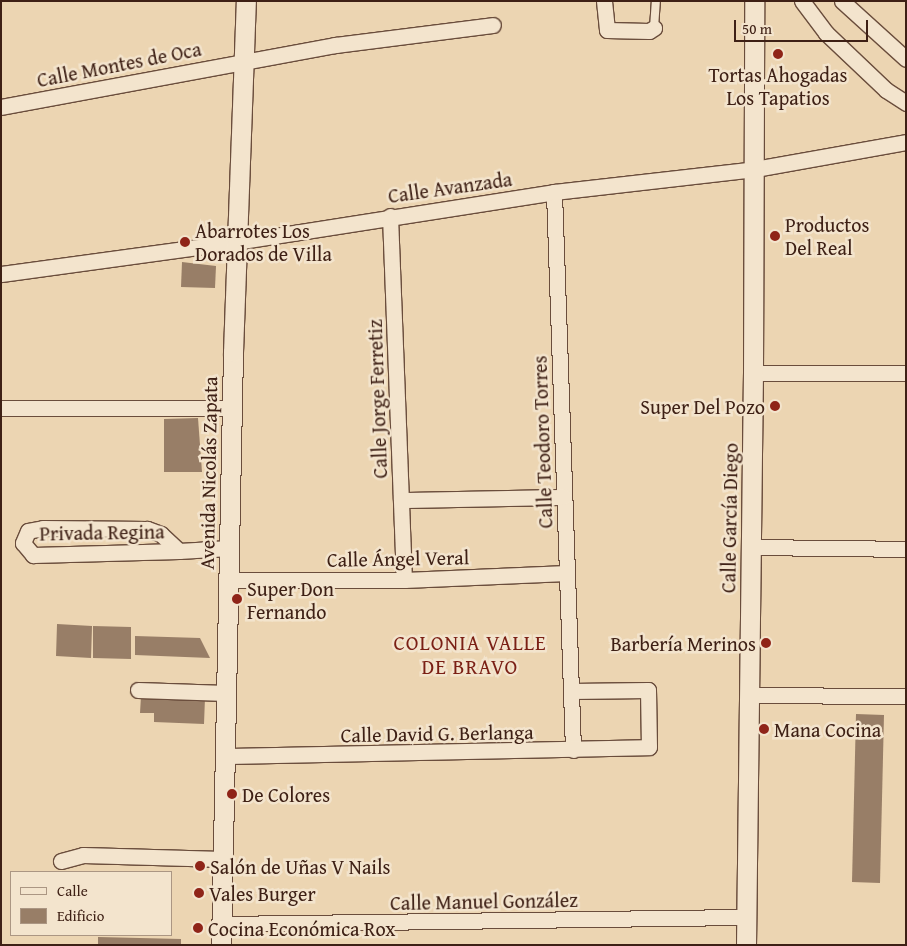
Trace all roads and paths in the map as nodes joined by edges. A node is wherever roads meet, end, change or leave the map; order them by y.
1 (246, 1) edge
2 (604, 1) edge
3 (656, 1) edge
4 (754, 1) edge
5 (802, 1) edge
6 (842, 1) edge
7 (493, 25) dead end
8 (654, 28) joint
9 (906, 59) edge
10 (244, 61) junction
11 (906, 103) edge
12 (1, 107) edge
13 (906, 142) edge
14 (755, 169) junction
15 (554, 192) junction
16 (390, 216) junction
17 (236, 242) junction
18 (1, 274) edge
19 (754, 373) junction
20 (906, 373) edge
21 (1, 408) edge
22 (232, 408) junction
23 (564, 497) junction
24 (401, 500) junction
25 (751, 547) junction
26 (229, 548) junction
27 (906, 549) edge
28 (179, 551) junction
29 (567, 573) junction
30 (229, 580) junction
31 (404, 580) junction
32 (138, 690) dead end
33 (571, 691) junction
34 (226, 693) junction
35 (749, 695) junction
36 (906, 696) edge
37 (573, 750) junction
38 (224, 756) junction
39 (223, 859) junction
40 (61, 861) dead end
41 (746, 917) junction
42 (222, 924) junction
43 (221, 945) edge
44 (746, 945) edge

1 - 10 street, Avenida Nicolás Zapata
2 - 8 street
3 - 8 lane
4 - 14 street, Calle García Diego
5 - 11 street
6 - 9 street
7 - 10 street, Calle Montes de Oca
10 - 12 street, Calle Montes de Oca
10 - 17 street, Avenida Nicolás Zapata
13 - 14 street, Calle Avanzada
14 - 15 street, Calle Avanzada
14 - 19 street, Calle García Diego
15 - 16 street, Calle Avanzada
15 - 23 street, Calle Teodoro Torres
16 - 17 street, Calle Avanzada
16 - 24 street, Calle Jorge Ferretiz
17 - 18 street, Calle Avanzada
17 - 22 street, Avenida Nicolás Zapata
19 - 20 street
19 - 25 street, Calle García Diego
21 - 22 street
22 - 26 street, Avenida Nicolás Zapata
23 - 24 street
23 - 29 street, Calle Teodoro Torres
24 - 31 street, Calle Jorge Ferretiz
25 - 27 street
25 - 35 street, Calle García Diego
26 - 28 street, Privada Regina
26 - 30 street, Avenida Nicolás Zapata
28 - 28 street, Privada Regina
29 - 31 street, Calle Ángel Veral
29 - 33 street, Calle Teodoro Torres
30 - 31 street, Calle Ángel Veral
30 - 34 street, Avenida Nicolás Zapata
32 - 34 street
33 - 37 street, Calle Teodoro Torres
33 - 37 street, Calle David G. Berlanga
34 - 38 street, Avenida Nicolás Zapata
35 - 36 street
35 - 41 street, Calle García Diego
37 - 38 street, Calle David G. Berlanga
38 - 39 street, Avenida Nicolás Zapata
39 - 40 street
39 - 42 street, Avenida Nicolás Zapata
41 - 42 street, Calle Manuel González
41 - 44 street, Calle García Diego
42 - 43 street, Avenida Nicolás Zapata

